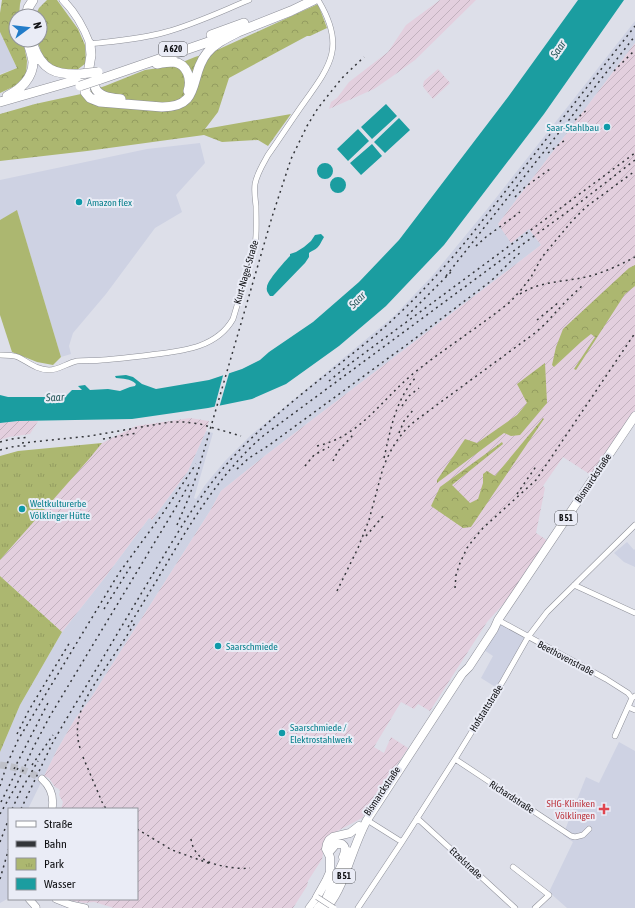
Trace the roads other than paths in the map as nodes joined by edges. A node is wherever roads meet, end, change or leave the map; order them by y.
1 (64, 0) edge
2 (249, 0) edge
3 (301, 0) edge
4 (314, 0) edge
5 (318, 0) edge
6 (290, 9) junction
7 (244, 30) junction
8 (90, 44) junction
9 (30, 48) edge
10 (34, 48) edge
11 (126, 70) junction
12 (98, 75) junction
13 (80, 80) junction
14 (0, 101) edge
15 (0, 108) edge
16 (0, 355) edge
17 (635, 416) edge
18 (635, 525) edge
19 (574, 584) junction
20 (635, 613) edge
21 (498, 620) junction
22 (528, 637) junction
23 (633, 697) edge
24 (628, 707) junction
25 (635, 710) edge
26 (615, 736) dead end
27 (419, 740) junction
28 (455, 760) junction
29 (42, 779) tunnel mouth
30 (52, 808) edge
31 (417, 818) junction
32 (367, 820) junction
33 (359, 826) junction
34 (589, 829) dead end
35 (402, 842) junction
36 (353, 843) junction
37 (330, 854) junction
38 (513, 867) dead end
39 (339, 872) junction
40 (316, 897) junction
41 (30, 900) edge
42 (58, 900) edge
43 (36, 907) dead end
44 (85, 908) edge
45 (309, 908) edge
46 (318, 908) edge
47 (326, 908) edge
48 (334, 908) edge
49 (358, 908) edge
50 (515, 908) edge
51 (535, 908) edge

1 - 8 main road
2 - 8 street
3 - 6 highway, A 620
4 - 6 highway, A 620
5 - 16 street, Kurt-Nagel-Straße
6 - 7 highway, A 620
6 - 12 highway, A 620
7 - 8 highway
7 - 11 highway, A 620
8 - 11 highway
9 - 14 highway
10 - 13 highway
11 - 12 highway, A 620
12 - 13 highway, bridge
13 - 14 highway
13 - 15 highway
17 - 21 main road, Bismarckstraße / B 51
18 - 19 street, Hofstattstraße
19 - 20 street
19 - 22 street, Hofstattstraße
21 - 22 street, Beethovenstraße
21 - 27 main road, Bismarckstraße / B 51
22 - 23 street, Beethovenstraße
22 - 28 street, Hofstattstraße
23 - 24 street, Beethovenstraße
24 - 25 street
24 - 26 street, Beethovenstraße
27 - 32 main road, Bismarckstraße / B 51
27 - 33 main road, Bismarckstraße / B 51
28 - 31 street, Hofstattstraße
28 - 34 street, Richardstraße
29 - 30 main road
31 - 35 street, Hofstattstraße
31 - 50 street, Etzelstraße
32 - 35 street
32 - 36 main road, Bismarckstraße / B 51
33 - 36 main road, Bismarckstraße / B 51
33 - 37 main road
35 - 49 street, Hofstattstraße
36 - 37 main road
36 - 39 main road, B 51
36 - 47 main road, B 51
37 - 39 main road
37 - 40 main road
38 - 51 street
39 - 46 main road, B 51
40 - 45 main road
40 - 48 street, bridge
41 - 43 main road
42 - 44 main road

